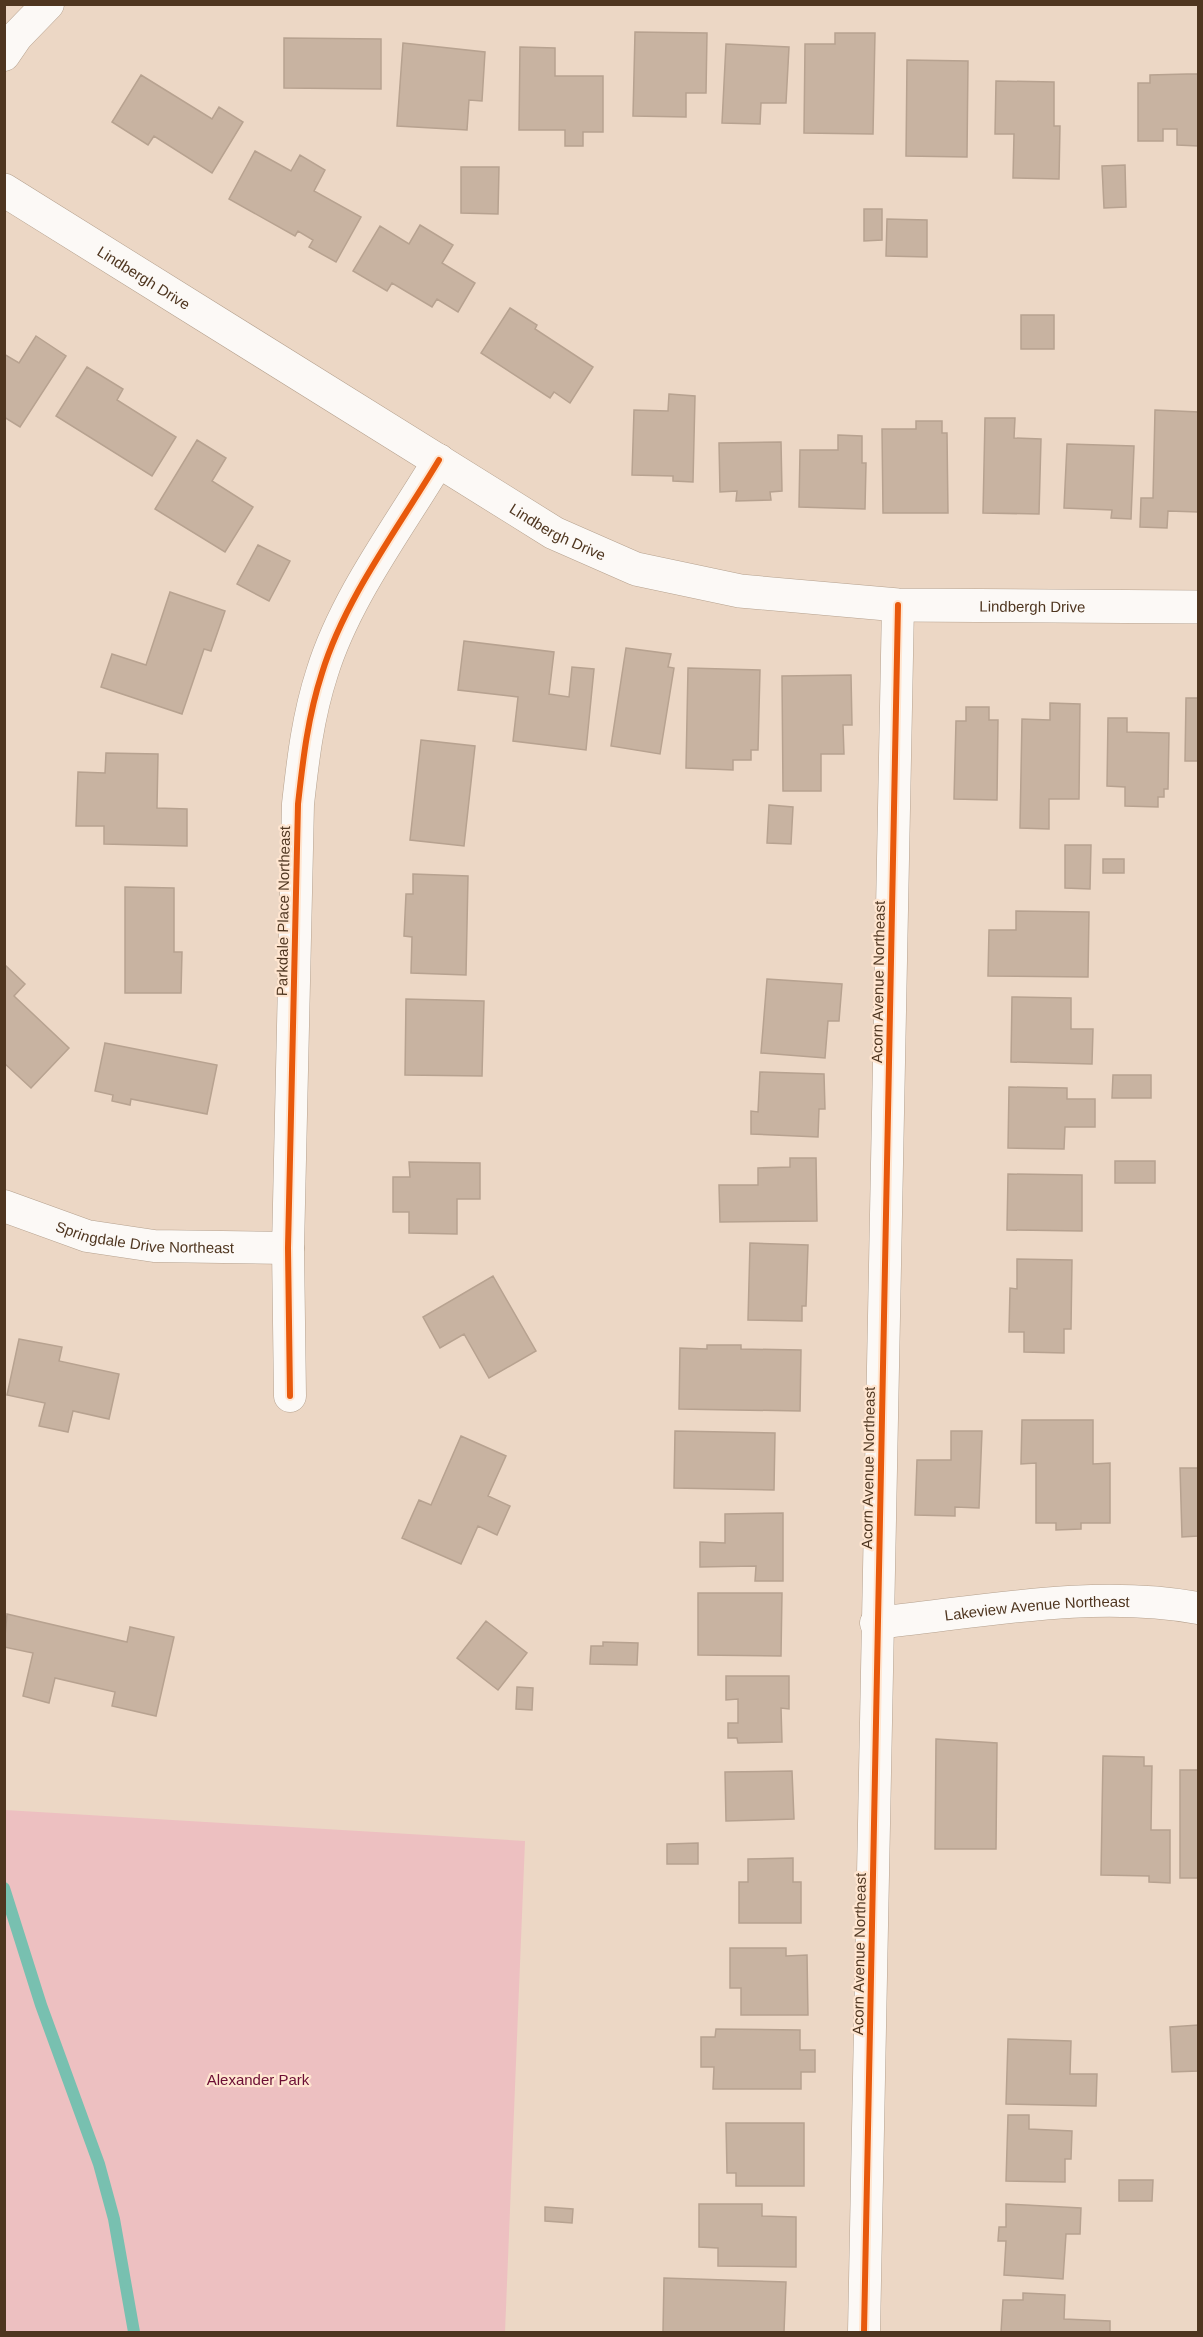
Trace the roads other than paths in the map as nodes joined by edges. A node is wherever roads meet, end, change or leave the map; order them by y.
1 (48, 4) edge
2 (4, 55) edge
3 (4, 189) edge
4 (439, 460) junction
5 (898, 605) junction
6 (1198, 607) edge
7 (4, 1206) edge
8 (288, 1248) junction
9 (290, 1396) dead end
10 (1198, 1608) edge
11 (876, 1623) junction
12 (864, 2332) edge

1 - 2 street
3 - 4 main road, Lindbergh Drive
4 - 5 main road, Lindbergh Drive
4 - 8 street, Parkdale Place Northeast
5 - 6 main road, Lindbergh Drive
5 - 11 street, Acorn Avenue Northeast
7 - 8 street, Springdale Drive Northeast
8 - 9 street, Parkdale Place Northeast
10 - 11 street, Lakeview Avenue Northeast
11 - 12 street, Acorn Avenue Northeast

